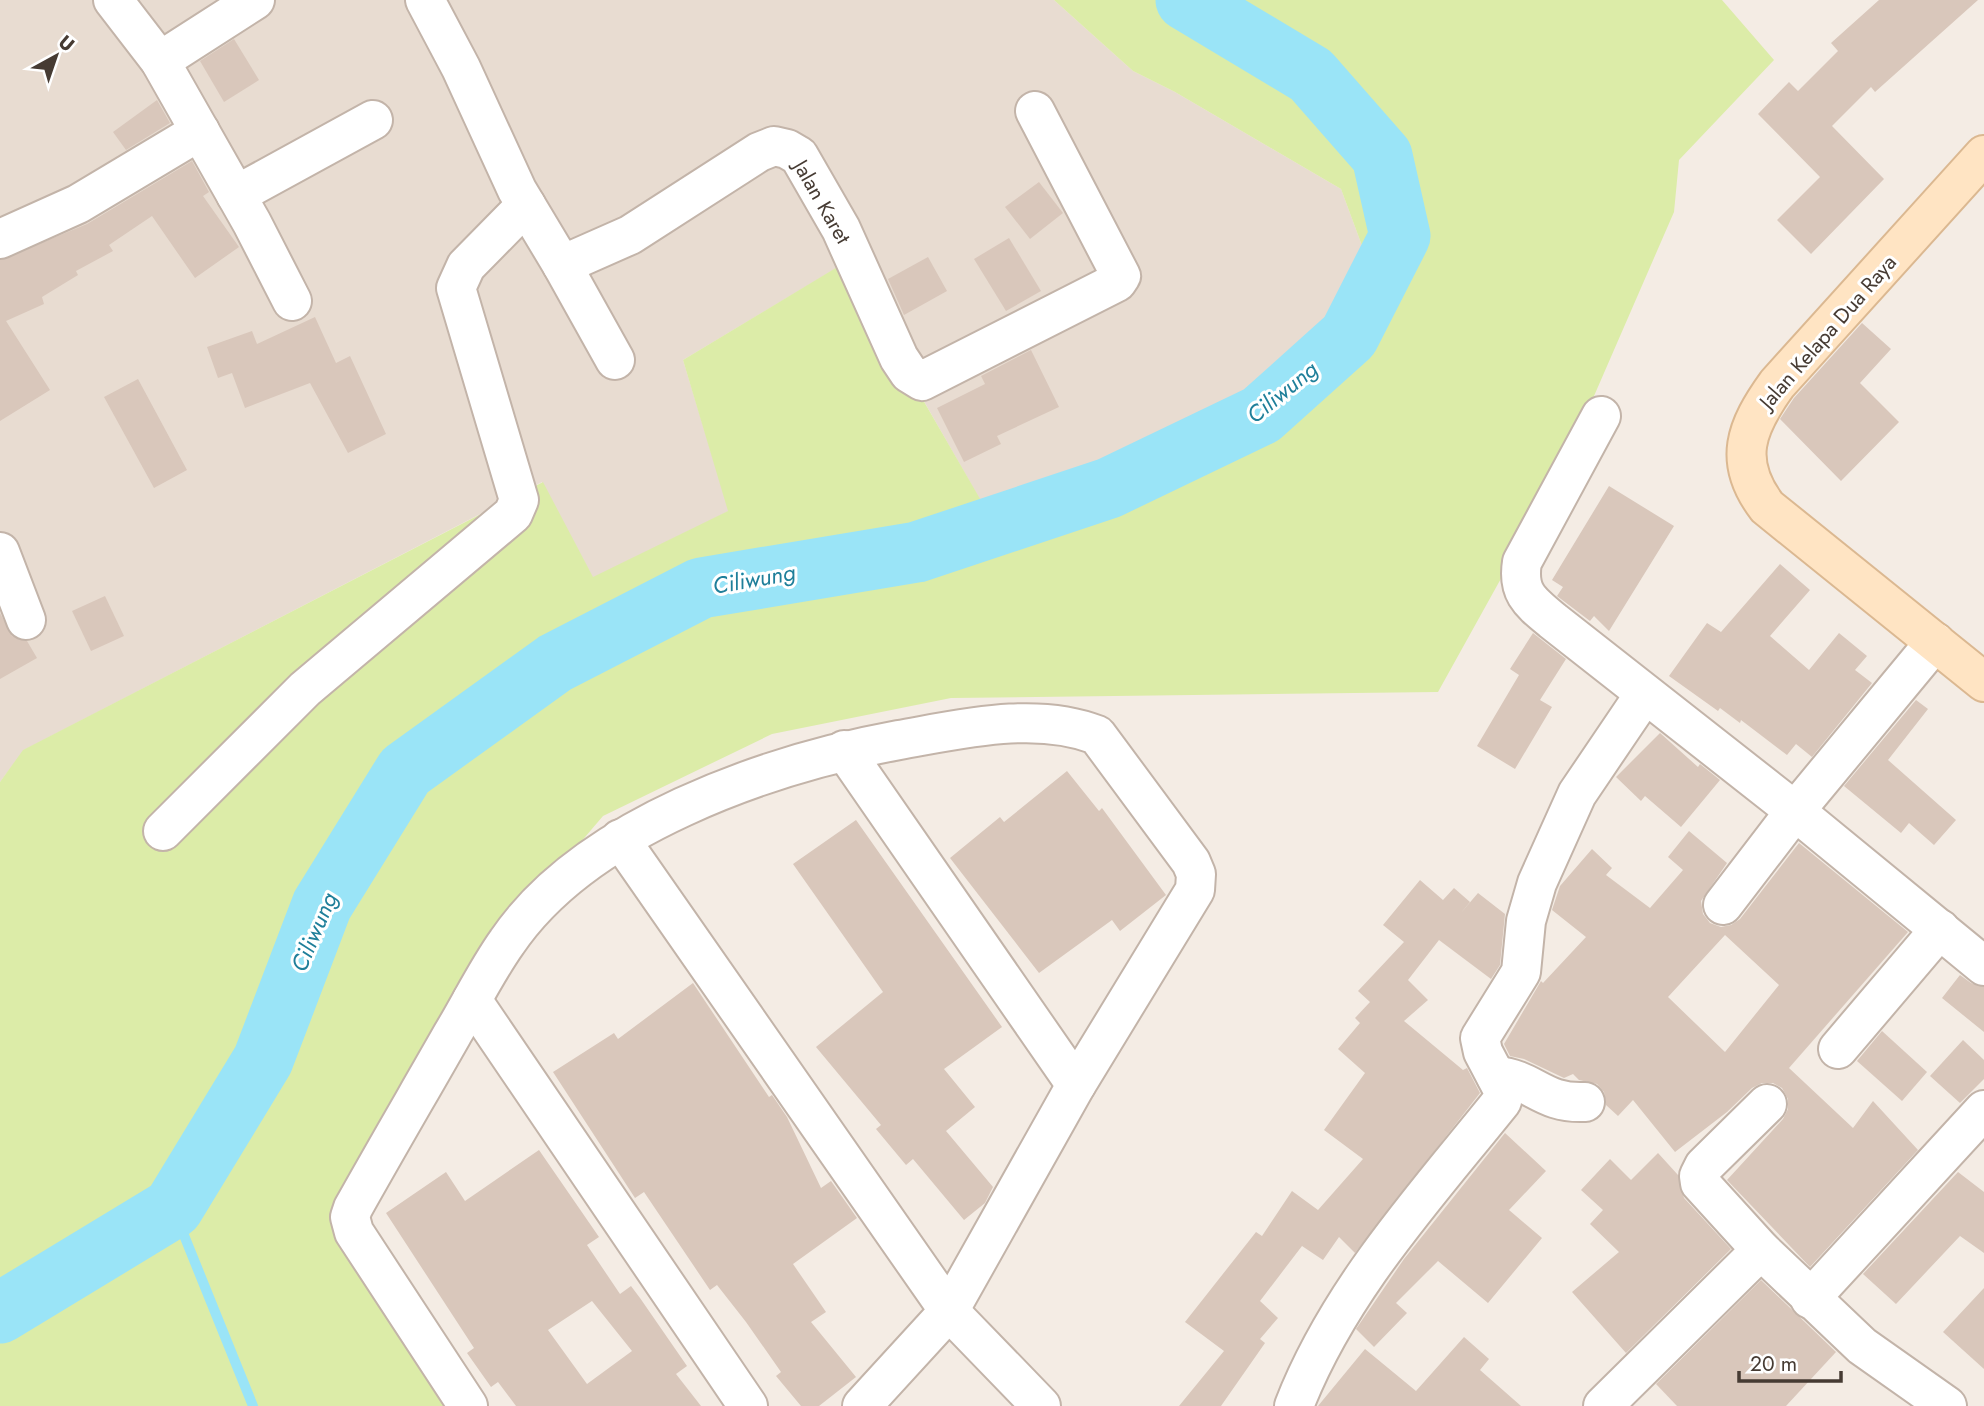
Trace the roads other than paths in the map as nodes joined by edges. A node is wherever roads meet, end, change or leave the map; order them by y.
1 (113, 0) edge
2 (256, 0) edge
3 (425, 0) edge
4 (160, 61) junction
5 (1035, 111) dead end
6 (373, 120) dead end
7 (200, 131) junction
8 (1984, 155) edge
9 (236, 195) junction
10 (526, 205) junction
11 (0, 239) edge
12 (562, 265) junction
13 (292, 301) dead end
14 (615, 360) dead end
15 (1601, 416) dead end
16 (0, 552) edge
17 (26, 620) dead end
18 (1935, 642) junction
19 (1984, 682) edge
20 (1644, 695) junction
21 (844, 750) junction
22 (1795, 810) junction
23 (163, 831) dead end
24 (620, 839) junction
25 (1723, 905) dead end
26 (1940, 929) junction
27 (1984, 966) edge
28 (472, 1000) junction
29 (1838, 1049) dead end
30 (1496, 1076) junction
31 (1076, 1085) junction
32 (1584, 1102) dead end
33 (1768, 1104) dead end
34 (1984, 1110) edge
35 (1761, 1250) junction
36 (1810, 1299) junction
37 (949, 1311) junction
38 (468, 1406) edge
39 (748, 1406) edge
40 (862, 1406) edge
41 (1041, 1406) edge
42 (1294, 1406) edge
43 (1603, 1406) edge
44 (1947, 1406) edge

1 - 4 street
2 - 4 street
3 - 10 street
4 - 7 street
5 - 12 street, Jalan Karet
6 - 9 street
7 - 9 street
7 - 11 street
8 - 18 main road, Jalan Kelapa Dua Raya
9 - 13 street
10 - 12 street
10 - 23 street
12 - 14 street
15 - 20 street
16 - 17 street
18 - 19 main road, Jalan Kelapa Dua Raya
18 - 22 street
20 - 22 street
20 - 30 street
21 - 24 street
21 - 31 street
21 - 31 street
22 - 25 street
22 - 26 street
24 - 28 street
24 - 37 street
26 - 27 street
26 - 29 street
28 - 38 street
28 - 39 street
30 - 32 street
30 - 42 street
31 - 37 street
33 - 35 street
34 - 36 street
35 - 36 street
35 - 43 street
36 - 44 street
37 - 40 street
37 - 41 street

